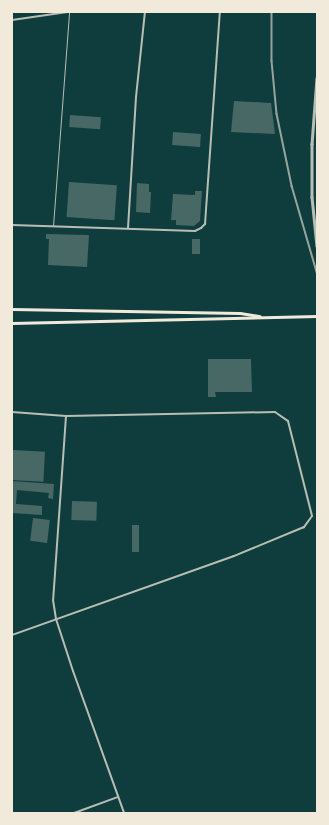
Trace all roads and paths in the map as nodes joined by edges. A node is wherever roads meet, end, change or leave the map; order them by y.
1 (68, 12) edge
2 (145, 12) edge
3 (220, 12) edge
4 (12, 20) edge
5 (317, 78) edge
6 (12, 225) edge
7 (53, 227) junction
8 (128, 228) junction
9 (317, 246) edge
10 (12, 309) edge
11 (317, 316) edge
12 (267, 317) junction
13 (12, 323) edge
14 (12, 412) edge
15 (66, 416) junction
16 (56, 619) junction
17 (12, 635) edge
18 (118, 797) junction
19 (74, 813) edge
20 (124, 813) edge

1 - 4 street
1 - 7 lane
2 - 8 street
3 - 8 street
5 - 9 street
6 - 7 street
7 - 8 street
10 - 12 highway
11 - 12 highway
12 - 13 highway
14 - 15 street
15 - 16 street
15 - 16 street
16 - 17 street
16 - 18 street
18 - 19 street
18 - 20 street

